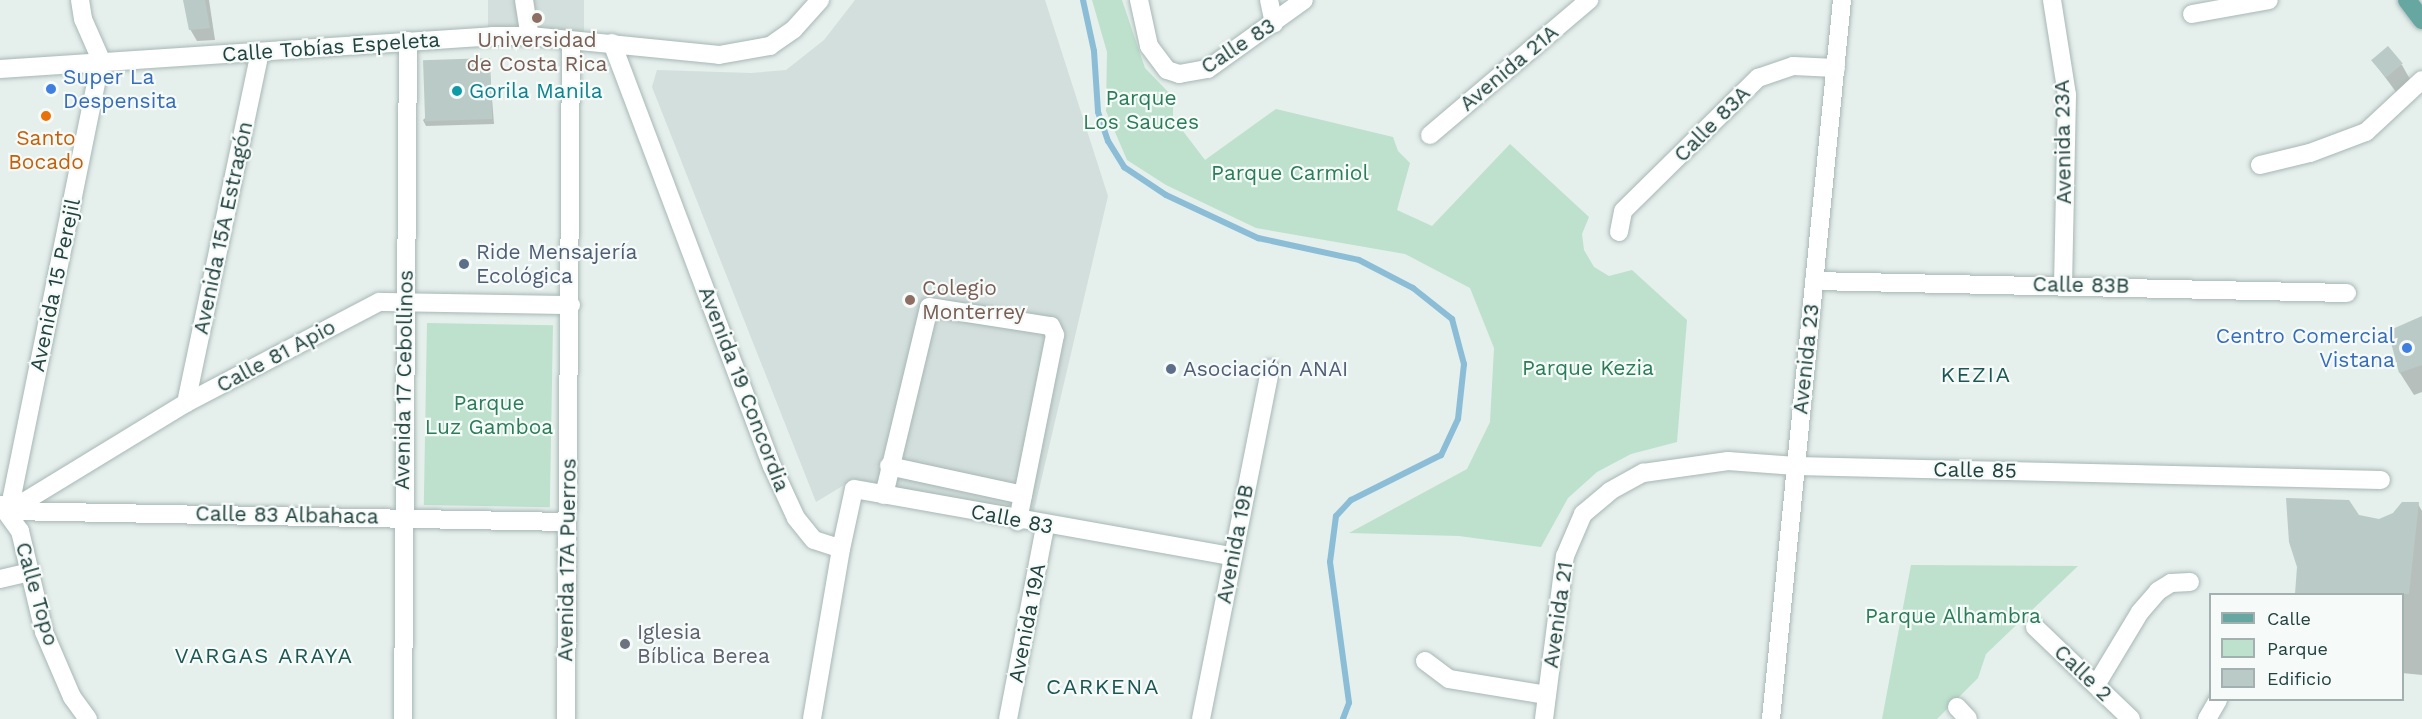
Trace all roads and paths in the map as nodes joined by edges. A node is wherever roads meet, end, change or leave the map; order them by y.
1 (80, 0) edge
2 (525, 0) edge
3 (820, 0) edge
4 (1139, 0) edge
5 (1269, 0) edge
6 (1304, 0) edge
7 (1589, 0) edge
8 (1842, 0) edge
9 (2052, 0) edge
10 (2270, 0) edge
11 (2407, 0) edge
12 (2192, 14) dead end
13 (2422, 20) edge
14 (1274, 23) junction
15 (530, 36) junction
16 (571, 40) junction
17 (408, 41) junction
18 (612, 44) junction
19 (260, 53) junction
20 (101, 60) junction
21 (1836, 68) junction
22 (0, 69) edge
23 (2422, 80) edge
24 (1430, 135) dead end
25 (2260, 165) dead end
26 (1619, 232) dead end
27 (1814, 281) junction
28 (2063, 285) junction
29 (2347, 293) dead end
30 (406, 302) junction
31 (571, 305) junction
32 (1270, 369) dead end
33 (186, 403) junction
34 (889, 466) junction
35 (1796, 466) junction
36 (2380, 480) dead end
37 (884, 495) junction
38 (1023, 495) junction
39 (4, 507) edge
40 (1583, 514) joint
41 (402, 518) junction
42 (1018, 521) junction
43 (566, 522) junction
44 (1045, 526) junction
45 (842, 549) junction
46 (1232, 556) junction
47 (31, 572) junction
48 (0, 579) edge
49 (2190, 582) dead end
50 (2035, 627) dead end
51 (1425, 661) dead end
52 (2096, 685) junction
53 (1546, 695) junction
54 (2217, 701) edge
55 (88, 719) edge
56 (403, 719) edge
57 (566, 719) edge
58 (812, 719) edge
59 (1008, 719) edge
60 (1201, 719) edge
61 (1544, 719) edge
62 (1771, 719) edge
63 (2131, 719) edge
64 (2207, 719) edge

1 - 20 street
2 - 15 street
3 - 18 street, Calle Tobías Espeleta
4 - 14 street, Calle 83
5 - 14 street
6 - 14 street, Calle 83
7 - 24 street, Avenida 21A
8 - 21 street, Avenida 23
9 - 28 street, Avenida 23A
10 - 12 street
11 - 13 main road
15 - 16 street, Calle Tobías Espeleta
15 - 17 street, Calle Tobías Espeleta
16 - 18 street, Calle Tobías Espeleta
16 - 31 street, Avenida 17A Puerros
17 - 19 street, Calle Tobías Espeleta
17 - 30 street, Avenida 17 Cebollinos
18 - 45 street, Avenida 19 Concordia
19 - 20 street, Calle Tobías Espeleta
19 - 33 street, Avenida 15A Estragón
20 - 22 street, Calle Tobías Espeleta
20 - 39 street, Avenida 15 Perejil
21 - 26 street, Calle 83A
21 - 27 street, Avenida 23
23 - 25 street
27 - 28 street, Calle 83B
27 - 35 street, Avenida 23
28 - 29 street, Calle 83B
30 - 31 street, Calle 81 Apio
30 - 33 street, Calle 81 Apio
30 - 41 street, Avenida 17 Cebollinos
31 - 43 street, Avenida 17A Puerros
32 - 46 street, Avenida 19B
33 - 39 street, Calle 81 Apio
34 - 37 street
34 - 38 street
34 - 38 street
35 - 36 street, Calle 85
35 - 40 street, Calle 85
35 - 62 street, Avenida 23
37 - 42 street, Calle 83
37 - 45 street, Calle 83
38 - 42 street
39 - 41 street, Calle 83 Albahaca
39 - 47 street, Calle Topo
40 - 53 street, Avenida 21
41 - 43 street, Calle 83 Albahaca
41 - 56 street, Avenida 17 Cebollinos
42 - 44 street, Calle 83
43 - 57 street, Avenida 17A Puerros
44 - 46 street, Calle 83
44 - 59 street, Avenida 19A
45 - 58 street
46 - 60 street, Avenida 19B
47 - 48 street
47 - 55 street, Calle Topo
49 - 52 street
50 - 52 street, Calle 2
51 - 53 street
52 - 63 street, Calle 2
53 - 61 street, Avenida 21
54 - 64 street

